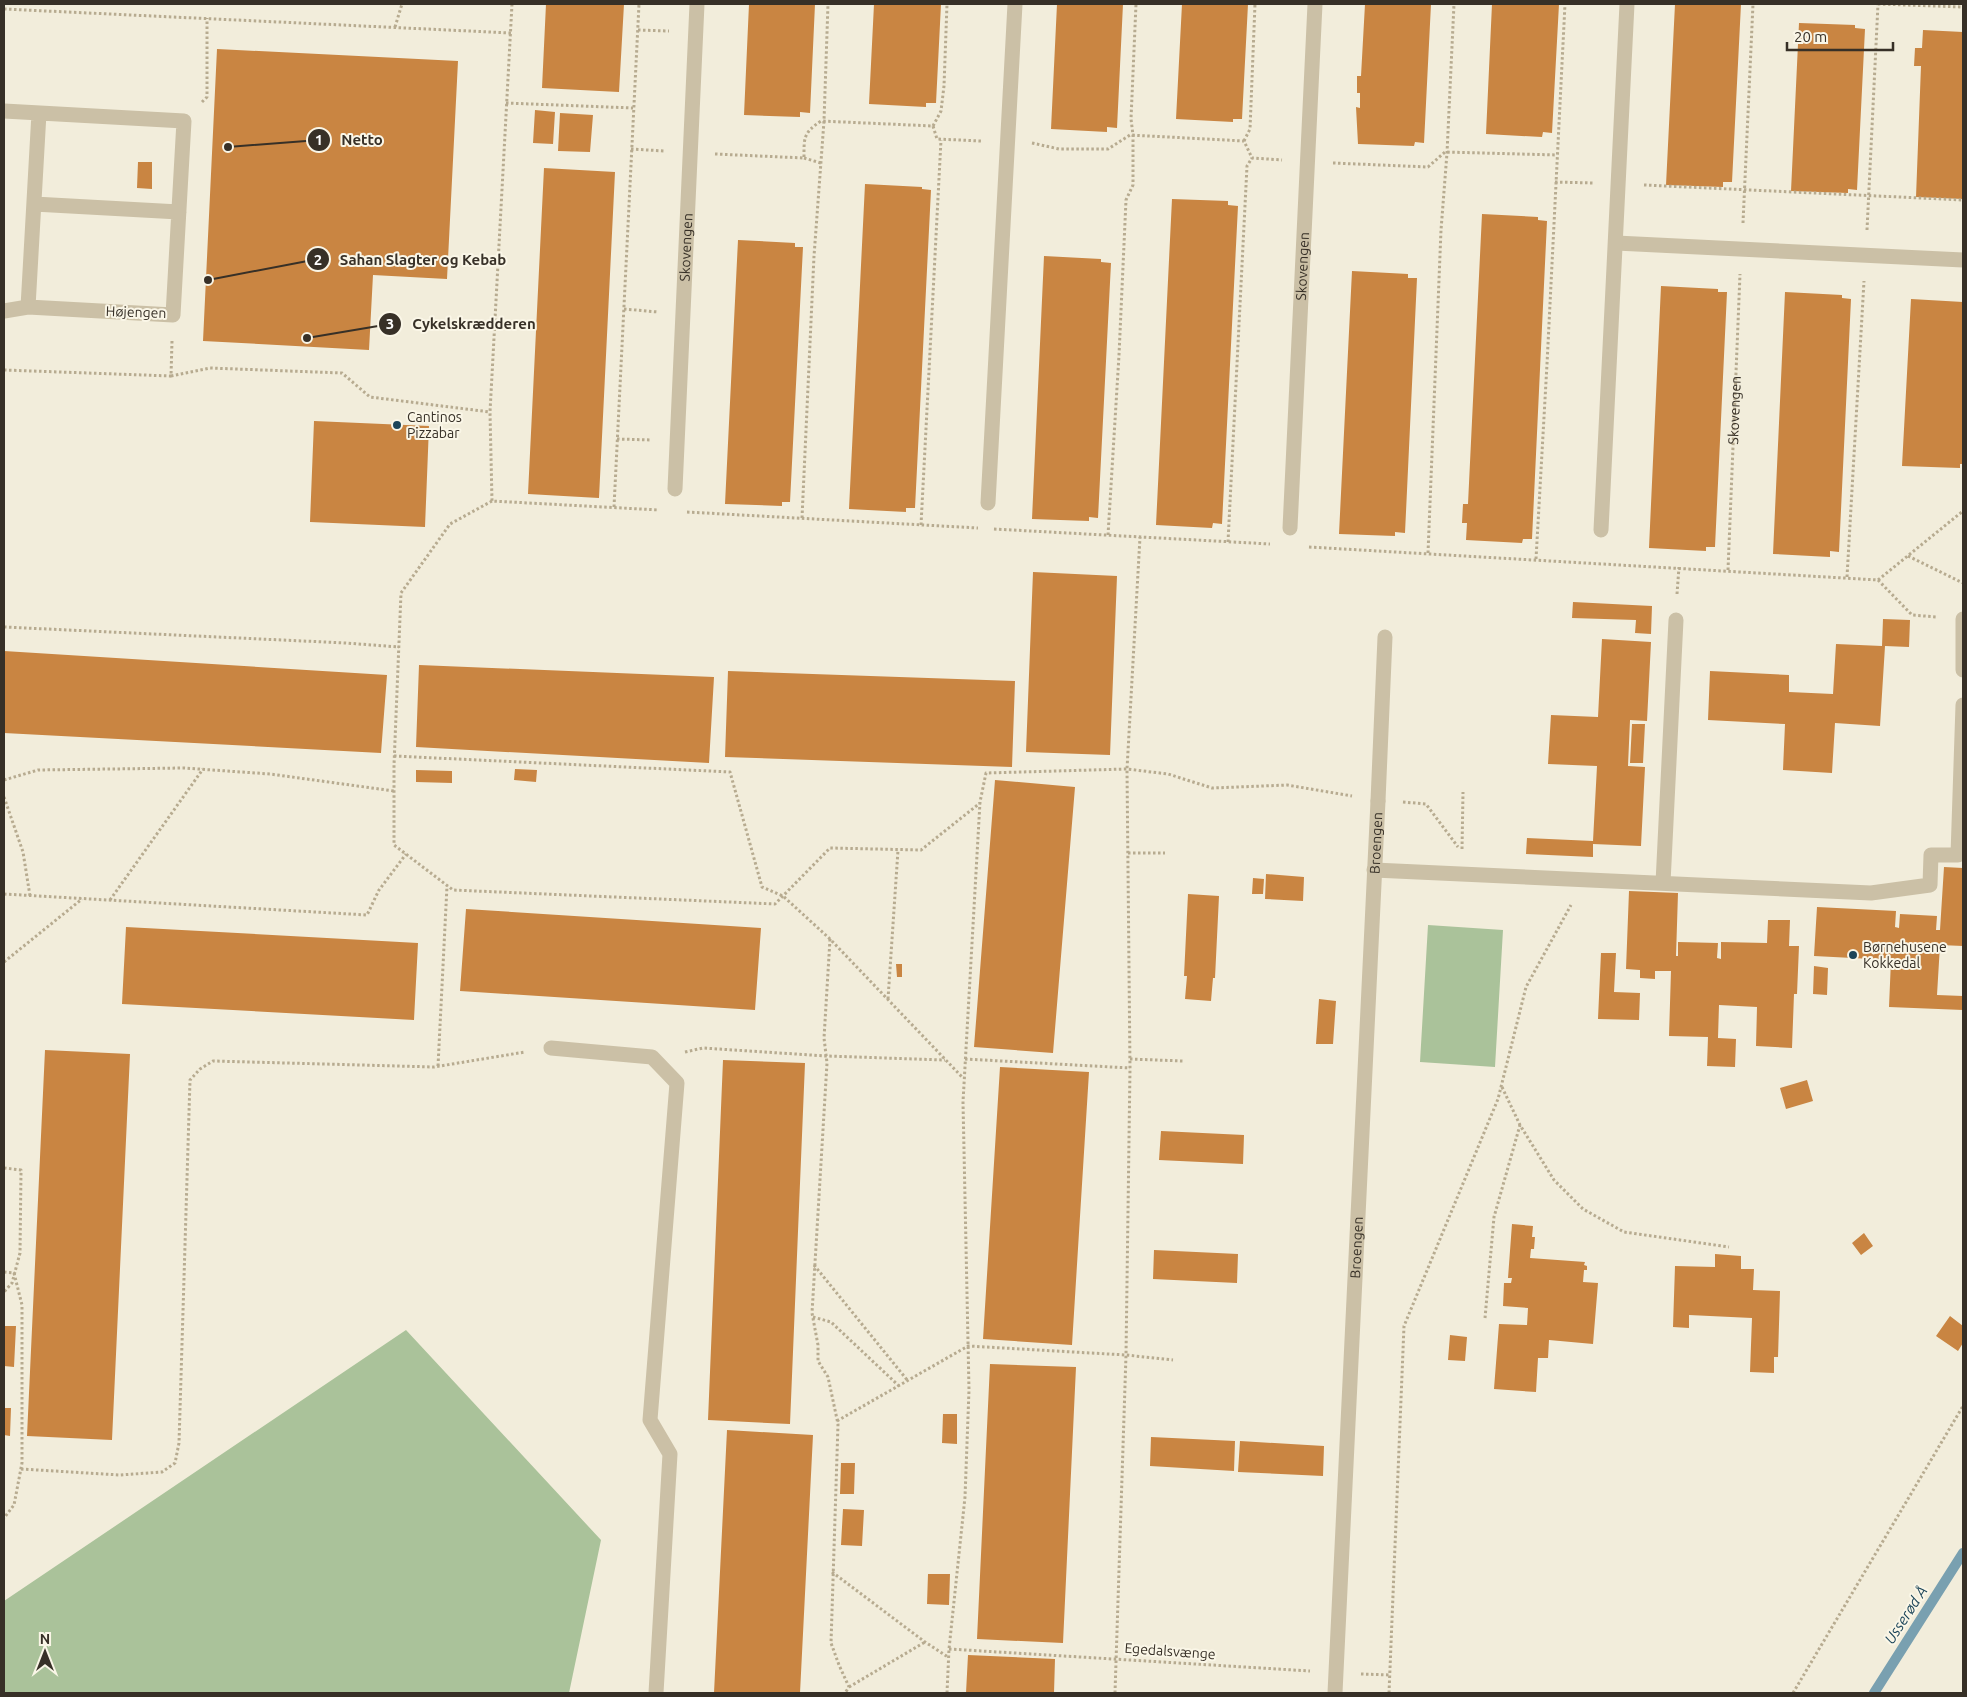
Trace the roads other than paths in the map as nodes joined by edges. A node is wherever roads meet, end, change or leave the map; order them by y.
1 (697, 4) edge
2 (1015, 4) edge
3 (1315, 4) edge
4 (1627, 4) edge
5 (4, 111) edge
6 (39, 113) junction
7 (34, 204) junction
8 (179, 212) junction
9 (1616, 243) junction
10 (1963, 260) edge
11 (28, 307) junction
12 (4, 311) edge
13 (675, 490) dead end
14 (988, 503) dead end
15 (1290, 528) dead end
16 (1600, 530) dead end
17 (1963, 619) edge
18 (1676, 620) dead end
19 (1385, 637) dead end
20 (1963, 670) edge
21 (1963, 705) edge
22 (1374, 870) junction
23 (1663, 883) junction
24 (551, 1048) road end
25 (656, 1693) edge
26 (1335, 1693) edge

1 - 13 street, Skovengen
2 - 14 street
3 - 15 street, Skovengen
4 - 9 street
5 - 6 street
6 - 7 street
6 - 8 street, Højengen
7 - 8 street
7 - 11 street
8 - 11 street, Højengen
9 - 10 street
9 - 16 street
11 - 12 street, Højengen
17 - 20 street
18 - 23 street
19 - 22 street, Broengen
21 - 23 street
22 - 23 street
22 - 26 street, Broengen
24 - 25 street

